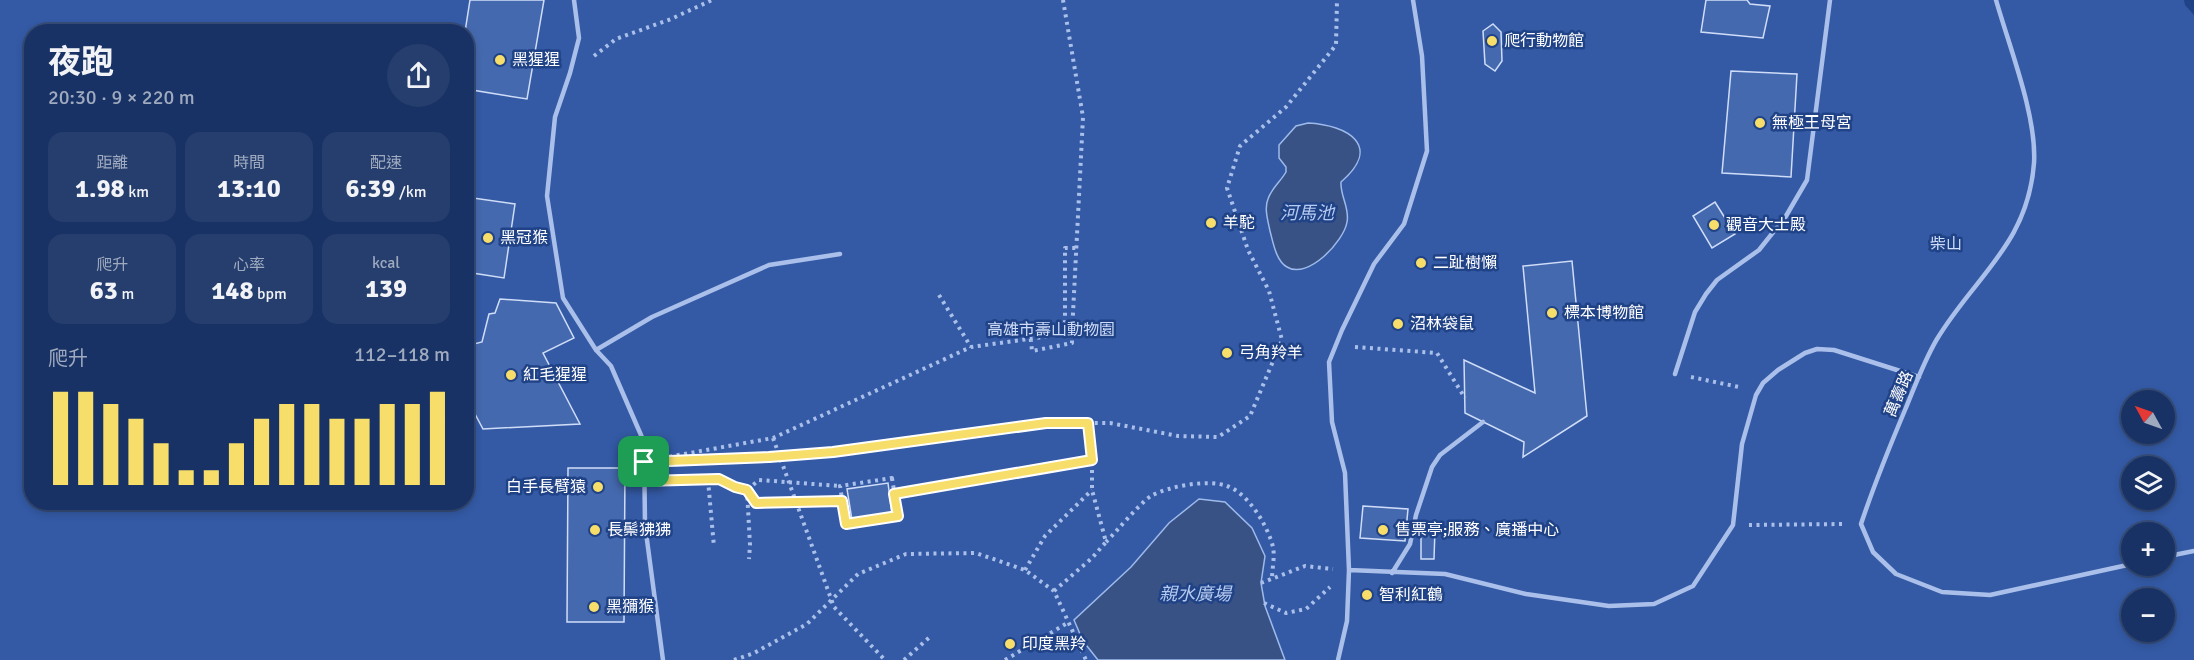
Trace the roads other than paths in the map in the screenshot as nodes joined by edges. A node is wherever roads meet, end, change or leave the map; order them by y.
1 (574, 0) edge
2 (1413, 0) edge
3 (1830, 0) edge
4 (1996, 0) edge
5 (840, 254) dead end
6 (596, 351) junction
7 (1675, 374) road end
8 (1919, 377) junction
9 (1483, 422) dead end
10 (2194, 551) edge
11 (2175, 555) edge
12 (2121, 566) edge
13 (1349, 570) junction
14 (1392, 573) junction
15 (663, 660) edge
16 (1338, 660) edge

1 - 6 lane
2 - 13 lane
3 - 7 lane
4 - 8 lane, 萬壽路
5 - 6 lane
6 - 15 lane
8 - 12 lane, 萬壽路
8 - 14 lane
9 - 14 lane
10 - 11 lane
13 - 14 lane
13 - 16 lane

